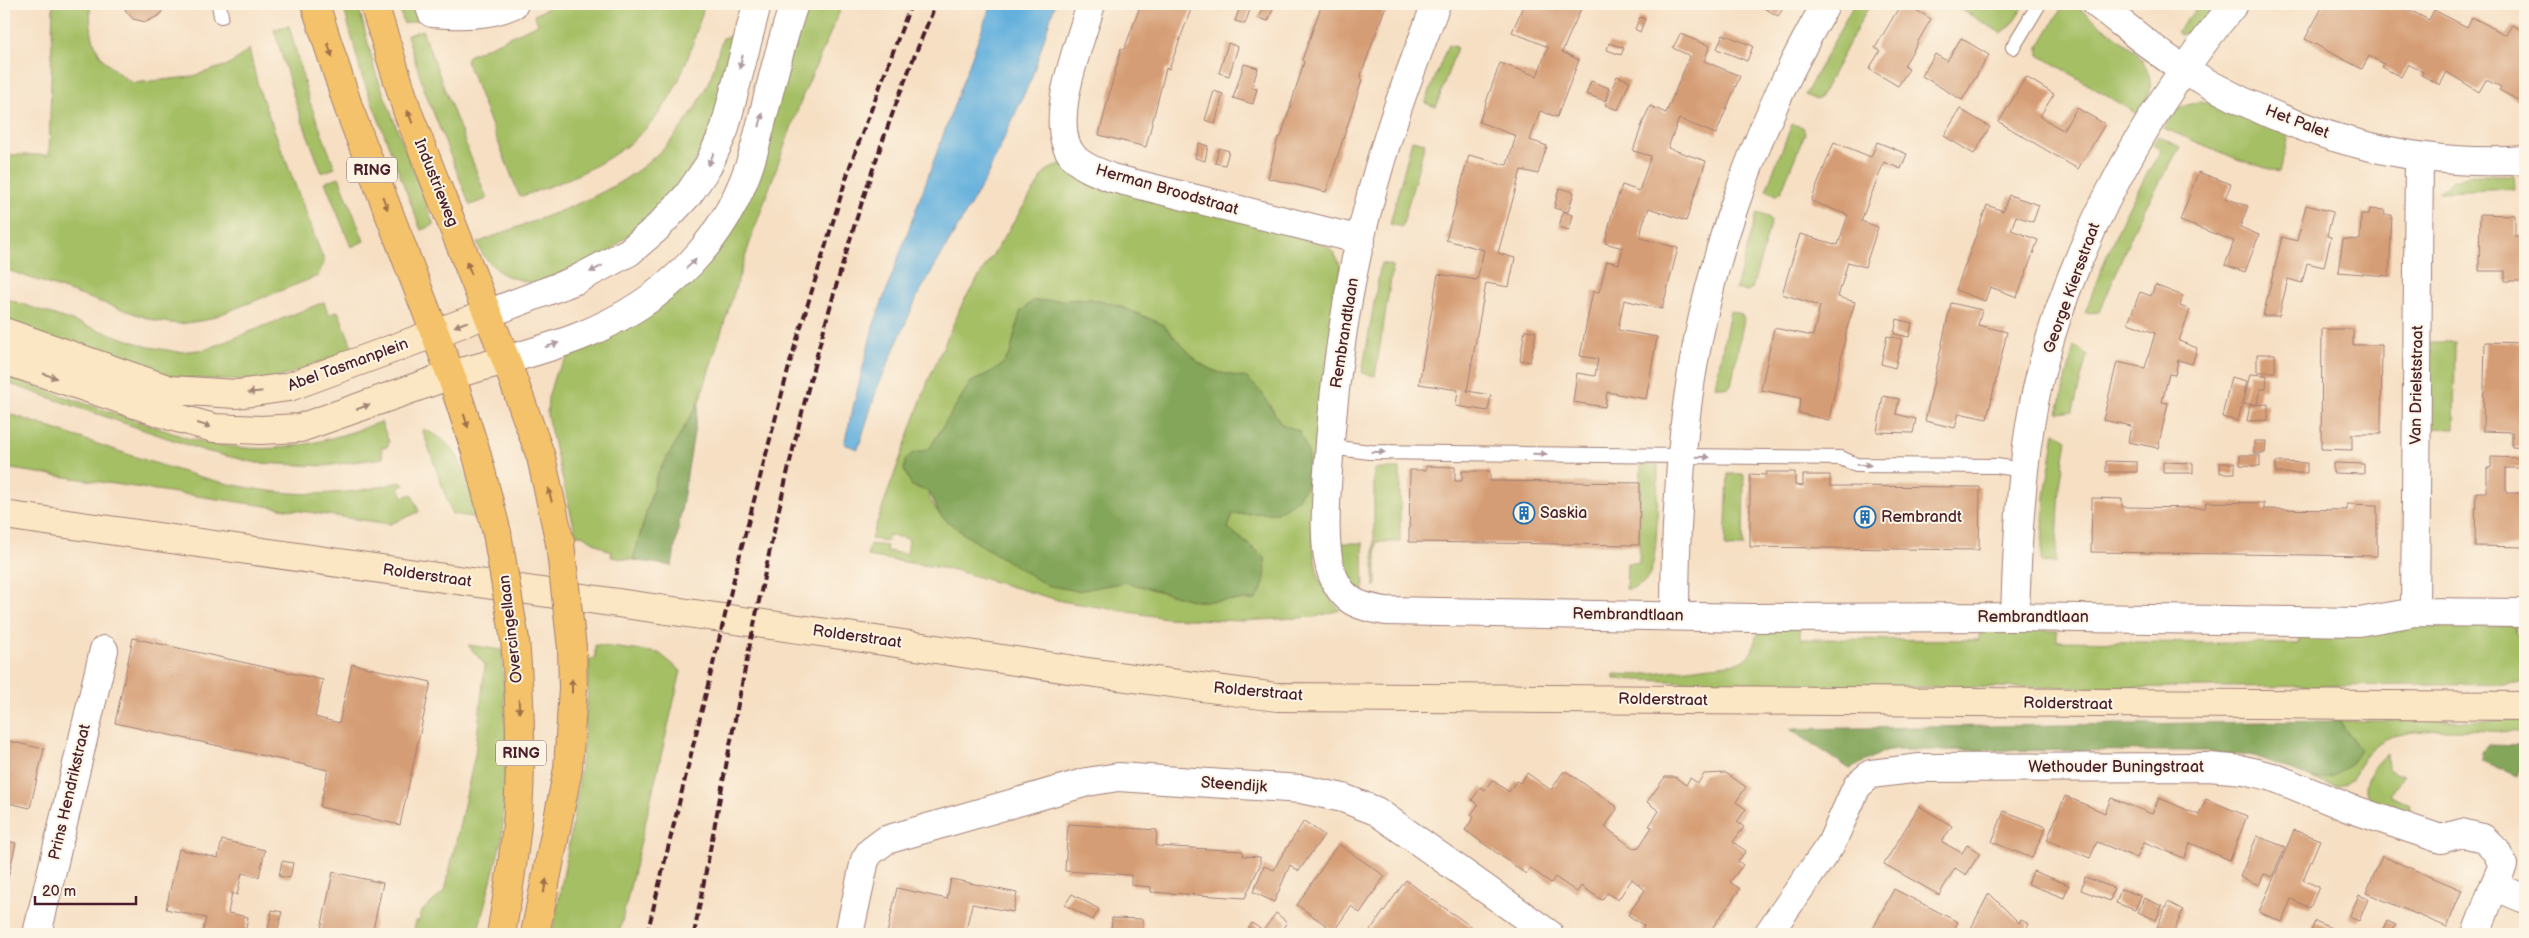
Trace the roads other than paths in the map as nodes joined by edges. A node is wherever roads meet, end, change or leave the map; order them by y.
1 (316, 4) edge
2 (374, 4) edge
3 (514, 4) edge
4 (757, 4) edge
5 (794, 4) edge
6 (1092, 4) edge
7 (1436, 4) edge
8 (1826, 4) edge
9 (2039, 4) edge
10 (2097, 4) edge
11 (2234, 4) edge
12 (430, 8) edge
13 (2013, 47) dead end
14 (2184, 69) junction
15 (2419, 158) junction
16 (2525, 160) edge
17 (1361, 240) junction
18 (487, 314) junction
19 (4, 332) edge
20 (434, 334) junction
21 (4, 360) edge
22 (506, 360) junction
23 (451, 375) junction
24 (1329, 447) junction
25 (1682, 456) junction
26 (2025, 470) junction
27 (4, 515) edge
28 (2415, 612) junction
29 (2525, 613) edge
30 (1675, 615) junction
31 (2015, 616) junction
32 (104, 650) dead end
33 (2525, 706) edge
34 (2494, 886) junction
35 (2525, 899) edge
36 (36, 934) edge
37 (501, 934) edge
38 (535, 934) edge
39 (849, 934) edge
40 (1549, 934) edge
41 (1768, 934) edge
42 (2476, 934) edge

1 -> 20 main road, RING
18 -> 2 main road, Industrieweg / RING
3 - 12 street
4 -> 18 street
22 -> 5 street
6 - 17 street, Herman Broodstraat
7 - 17 street, Rembrandtlaan
8 - 25 street
9 - 13 lane
10 - 14 street, Het Palet
11 - 14 street, George Kiersstraat
14 - 15 street, Het Palet
14 - 26 street, George Kiersstraat
15 - 16 street, Het Palet
15 - 28 street, Van Drielststraat
17 - 24 street, Rembrandtlaan
18 -> 20 main road, Abel Tasmanplein
18 - 22 main road, Industrieweg / RING
20 -> 19 main road, Abel Tasmanplein
20 - 23 main road, Overcingellaan / RING
21 -> 23 main road
22 - 23 main road
38 -> 22 main road, RING, bridge
23 -> 37 main road, Overcingellaan / RING, bridge
24 -> 25 lane
24 - 30 street, Rembrandtlaan
25 -> 26 lane
25 - 30 street
26 - 31 street, George Kiersstraat
27 - 33 main road, Rolderstraat
28 - 29 street, Rembrandtlaan
28 - 31 street, Rembrandtlaan
30 - 31 street, Rembrandtlaan
32 - 36 street, Prins Hendrikstraat
34 - 35 street
34 - 41 street, Wethouder Buningstraat
34 - 42 street, Wethouder Buningstraat
39 - 40 street, Steendijk

